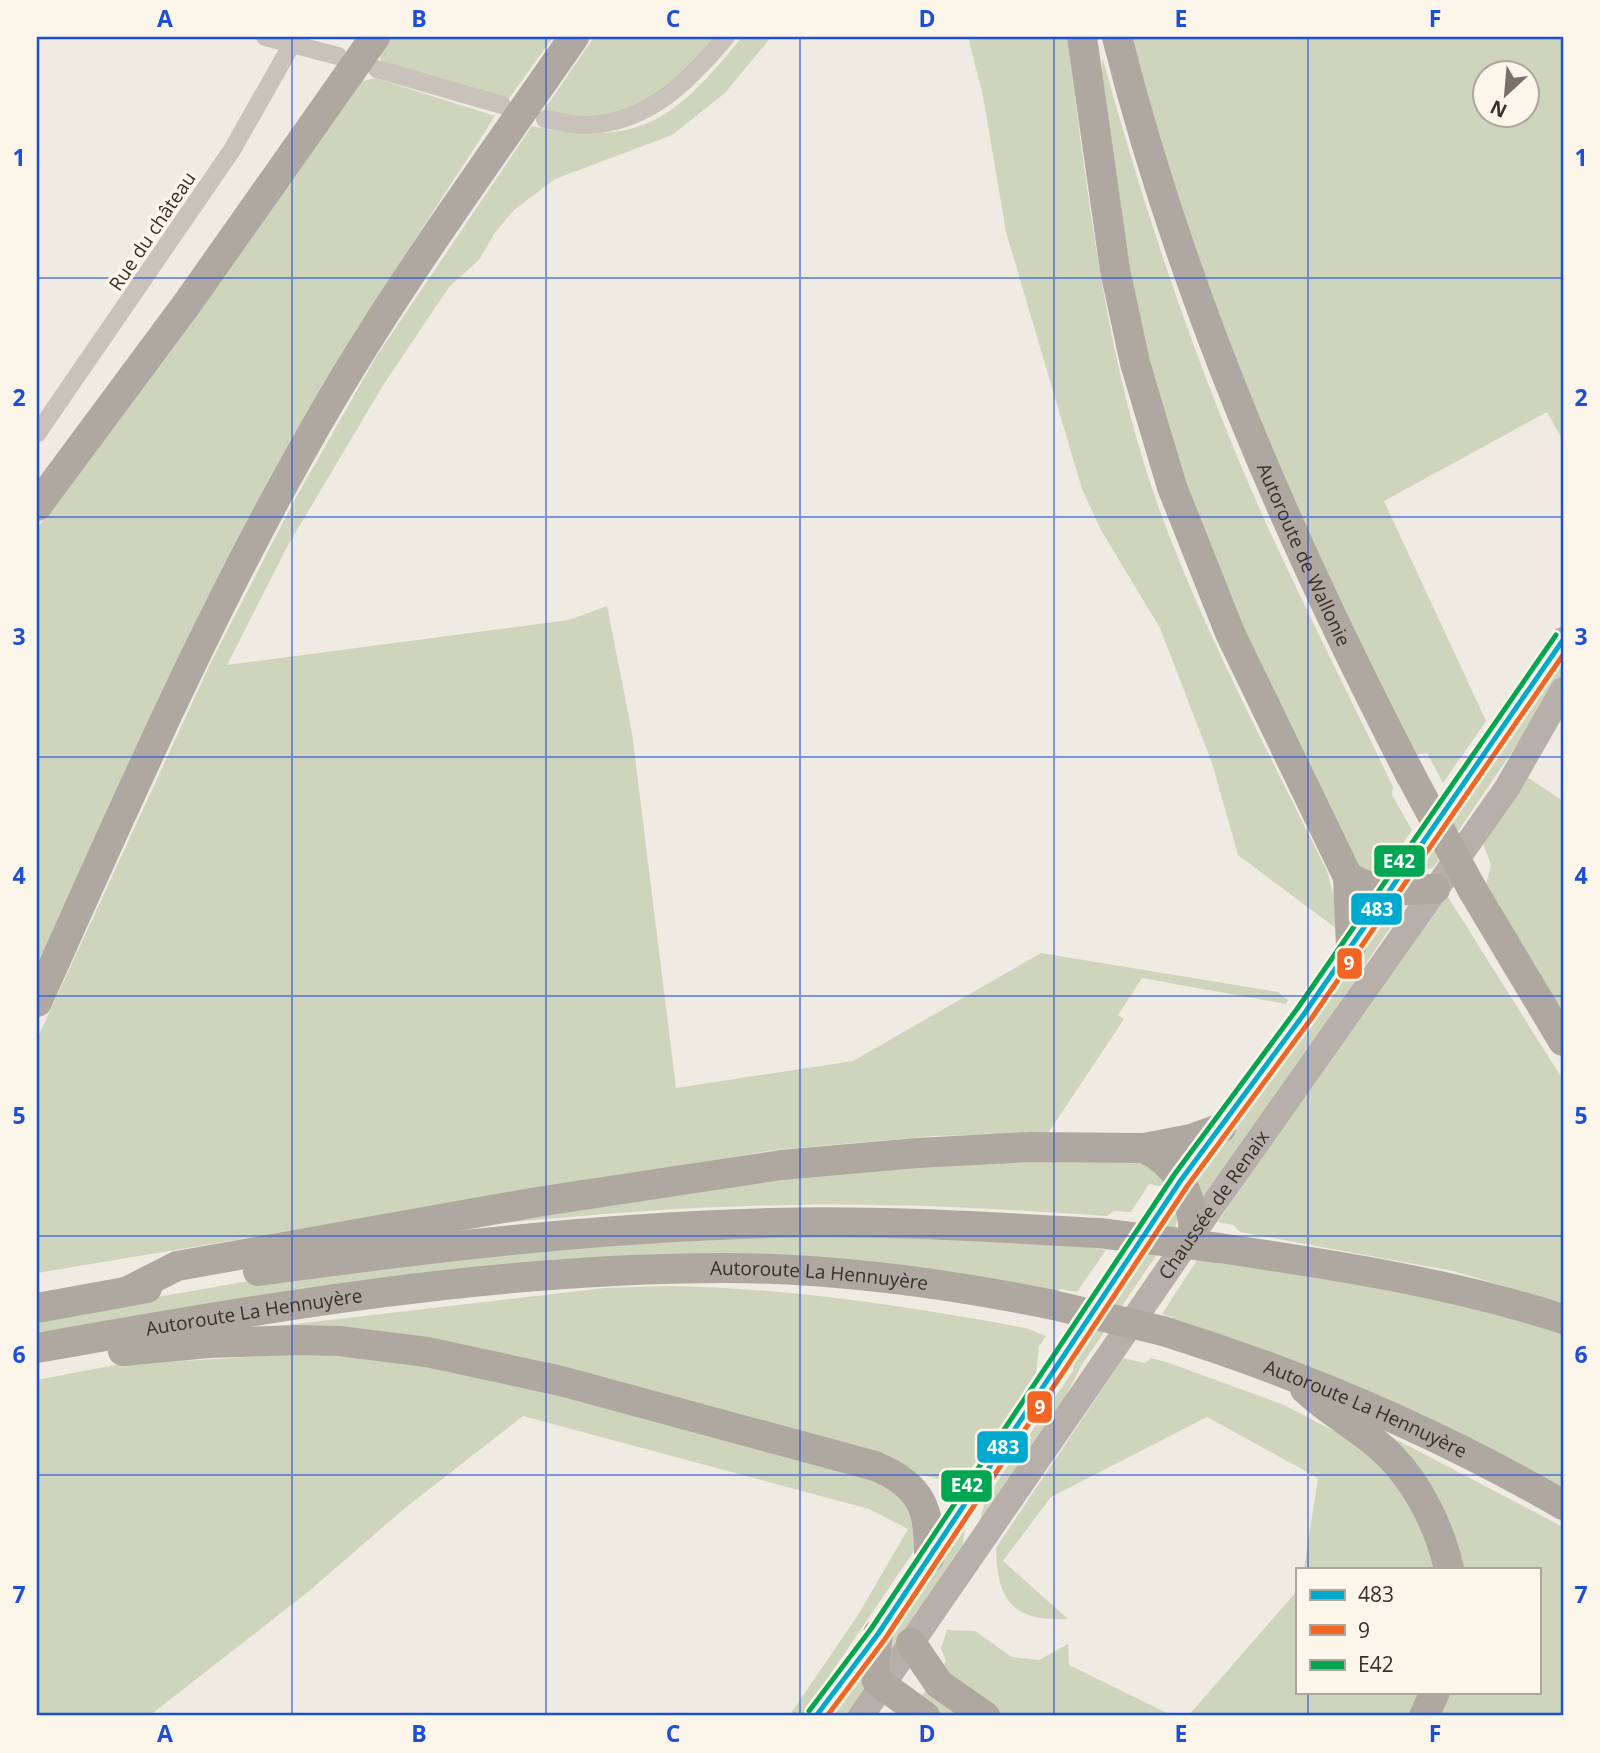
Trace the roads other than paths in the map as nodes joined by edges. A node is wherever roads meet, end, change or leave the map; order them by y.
1 (265, 37) edge
2 (375, 37) edge
3 (574, 37) edge
4 (726, 37) edge
5 (1083, 37) edge
6 (1117, 37) edge
7 (294, 41) edge
8 (338, 56) dead end
9 (377, 69) dead end
10 (502, 105) dead end
11 (545, 119) dead end
12 (37, 434) edge
13 (37, 506) edge
14 (1563, 640) edge
15 (1563, 690) edge
16 (1348, 877) junction
17 (1435, 889) junction
18 (1388, 892) junction
19 (1351, 947) junction
20 (37, 1002) edge
21 (1563, 1041) edge
22 (1221, 1128) junction
23 (1144, 1148) junction
24 (1181, 1180) junction
25 (1194, 1232) junction
26 (128, 1291) junction
27 (37, 1308) edge
28 (1563, 1319) edge
29 (37, 1348) edge
30 (37, 1365) edge
31 (1287, 1373) junction
32 (1563, 1505) edge
33 (929, 1558) junction
34 (1449, 1568) edge
35 (878, 1633) junction
36 (911, 1643) junction
37 (881, 1687) junction
38 (1434, 1694) edge
39 (816, 1716) edge
40 (861, 1716) edge
41 (925, 1716) edge
42 (985, 1716) edge
43 (1424, 1716) edge

1 - 7 street
2 - 13 highway
3 - 20 highway
4 - 11 street
5 - 16 highway
6 - 21 highway, Autoroute de Wallonie, bridge
7 - 8 street
7 - 12 street, Rue du château
9 - 10 street
14 - 18 main road, Chaussée de Renaix
15 - 17 main road, Chaussée de Renaix
16 - 18 highway
16 - 19 highway
17 - 18 highway
17 - 25 main road, Chaussée de Renaix
18 - 19 main road, Chaussée de Renaix
19 - 22 main road, Chaussée de Renaix
22 - 23 highway
22 - 24 main road, Chaussée de Renaix
23 - 24 highway
23 - 26 highway
24 - 25 highway
24 - 33 main road, Chaussée de Renaix
25 - 36 main road, Chaussée de Renaix
26 - 27 highway, Autoroute La Hennuyère
26 - 28 highway, Autoroute La Hennuyère, bridge
29 - 31 highway, Autoroute La Hennuyère, bridge
30 - 33 highway
31 - 32 highway, Autoroute La Hennuyère
31 - 34 highway
33 - 35 main road, Chaussée de Renaix
35 - 37 highway
35 - 39 main road, Chaussée de Renaix
36 - 37 main road, Chaussée de Renaix
36 - 42 highway
37 - 40 main road, Chaussée de Renaix
37 - 41 highway
38 - 43 highway

